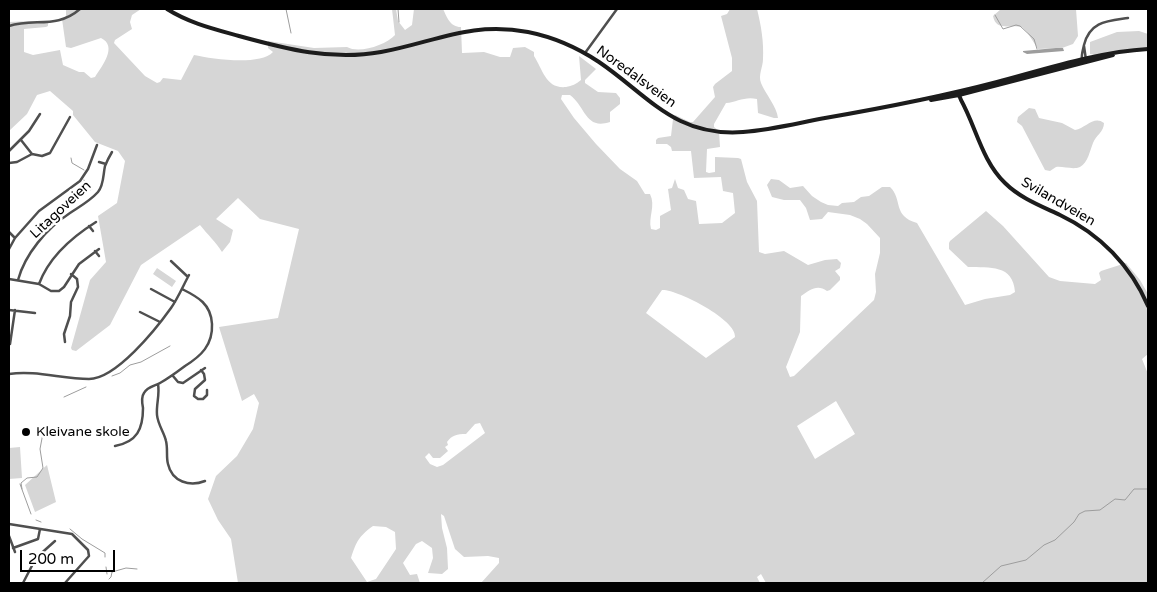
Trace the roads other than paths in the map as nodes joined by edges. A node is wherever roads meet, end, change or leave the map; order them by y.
1 (80, 9) edge
2 (167, 9) edge
3 (617, 9) edge
4 (1128, 18) dead end
5 (9, 26) edge
6 (1148, 49) edge
7 (585, 53) junction
8 (1084, 61) junction
9 (961, 93) junction
10 (40, 114) dead end
11 (70, 117) dead end
12 (21, 140) junction
13 (97, 145) dead end
14 (9, 151) edge
15 (112, 152) dead end
16 (32, 154) junction
17 (99, 162) dead end
18 (9, 163) edge
19 (106, 164) junction
20 (96, 222) dead end
21 (89, 226) junction
22 (9, 232) edge
23 (92, 232) dead end
24 (15, 238) junction
25 (9, 248) edge
26 (99, 256) dead end
27 (172, 261) dead end
28 (72, 274) junction
29 (9, 279) edge
30 (18, 280) junction
31 (39, 284) junction
32 (151, 289) dead end
33 (182, 289) junction
34 (175, 302) junction
35 (1148, 306) edge
36 (9, 310) edge
37 (14, 310) junction
38 (140, 312) dead end
39 (35, 313) dead end
40 (160, 322) junction
41 (65, 342) dead end
42 (10, 344) edge
43 (205, 368) dead end
44 (201, 370) junction
45 (9, 374) edge
46 (173, 376) junction
47 (158, 384) junction
48 (206, 390) dead end
49 (115, 446) dead end
50 (205, 481) dead end
51 (9, 524) edge
52 (40, 529) junction
53 (9, 536) edge
54 (54, 541) dead end
55 (13, 548) junction
56 (15, 552) dead end
57 (23, 583) edge
58 (65, 583) edge

1 - 5 street
2 - 7 main road, Noredalsveien
3 - 7 street
4 - 8 street
6 - 8 main road, Noredalsveien
7 - 9 main road, Noredalsveien
8 - 9 main road, Noredalsveien
9 - 35 main road, Svilandveien
10 - 12 street
11 - 16 street
12 - 14 street
12 - 16 street
13 - 24 street
15 - 19 street, Litagoveien
16 - 18 street
17 - 19 street
19 - 30 street, Litagoveien
20 - 21 street
21 - 23 street
21 - 31 street
22 - 24 street
24 - 25 street
26 - 28 street
27 - 33 street
28 - 31 street
28 - 41 street
29 - 30 street
30 - 31 street
32 - 34 street
33 - 34 street
33 - 46 street
34 - 40 street
36 - 37 street
37 - 39 street
37 - 42 street
38 - 40 street
40 - 45 street
43 - 44 street
44 - 46 street
44 - 48 street
46 - 47 street
47 - 49 street
47 - 50 street
51 - 52 street
52 - 55 street
52 - 58 street
53 - 55 street
54 - 57 street
55 - 56 street

